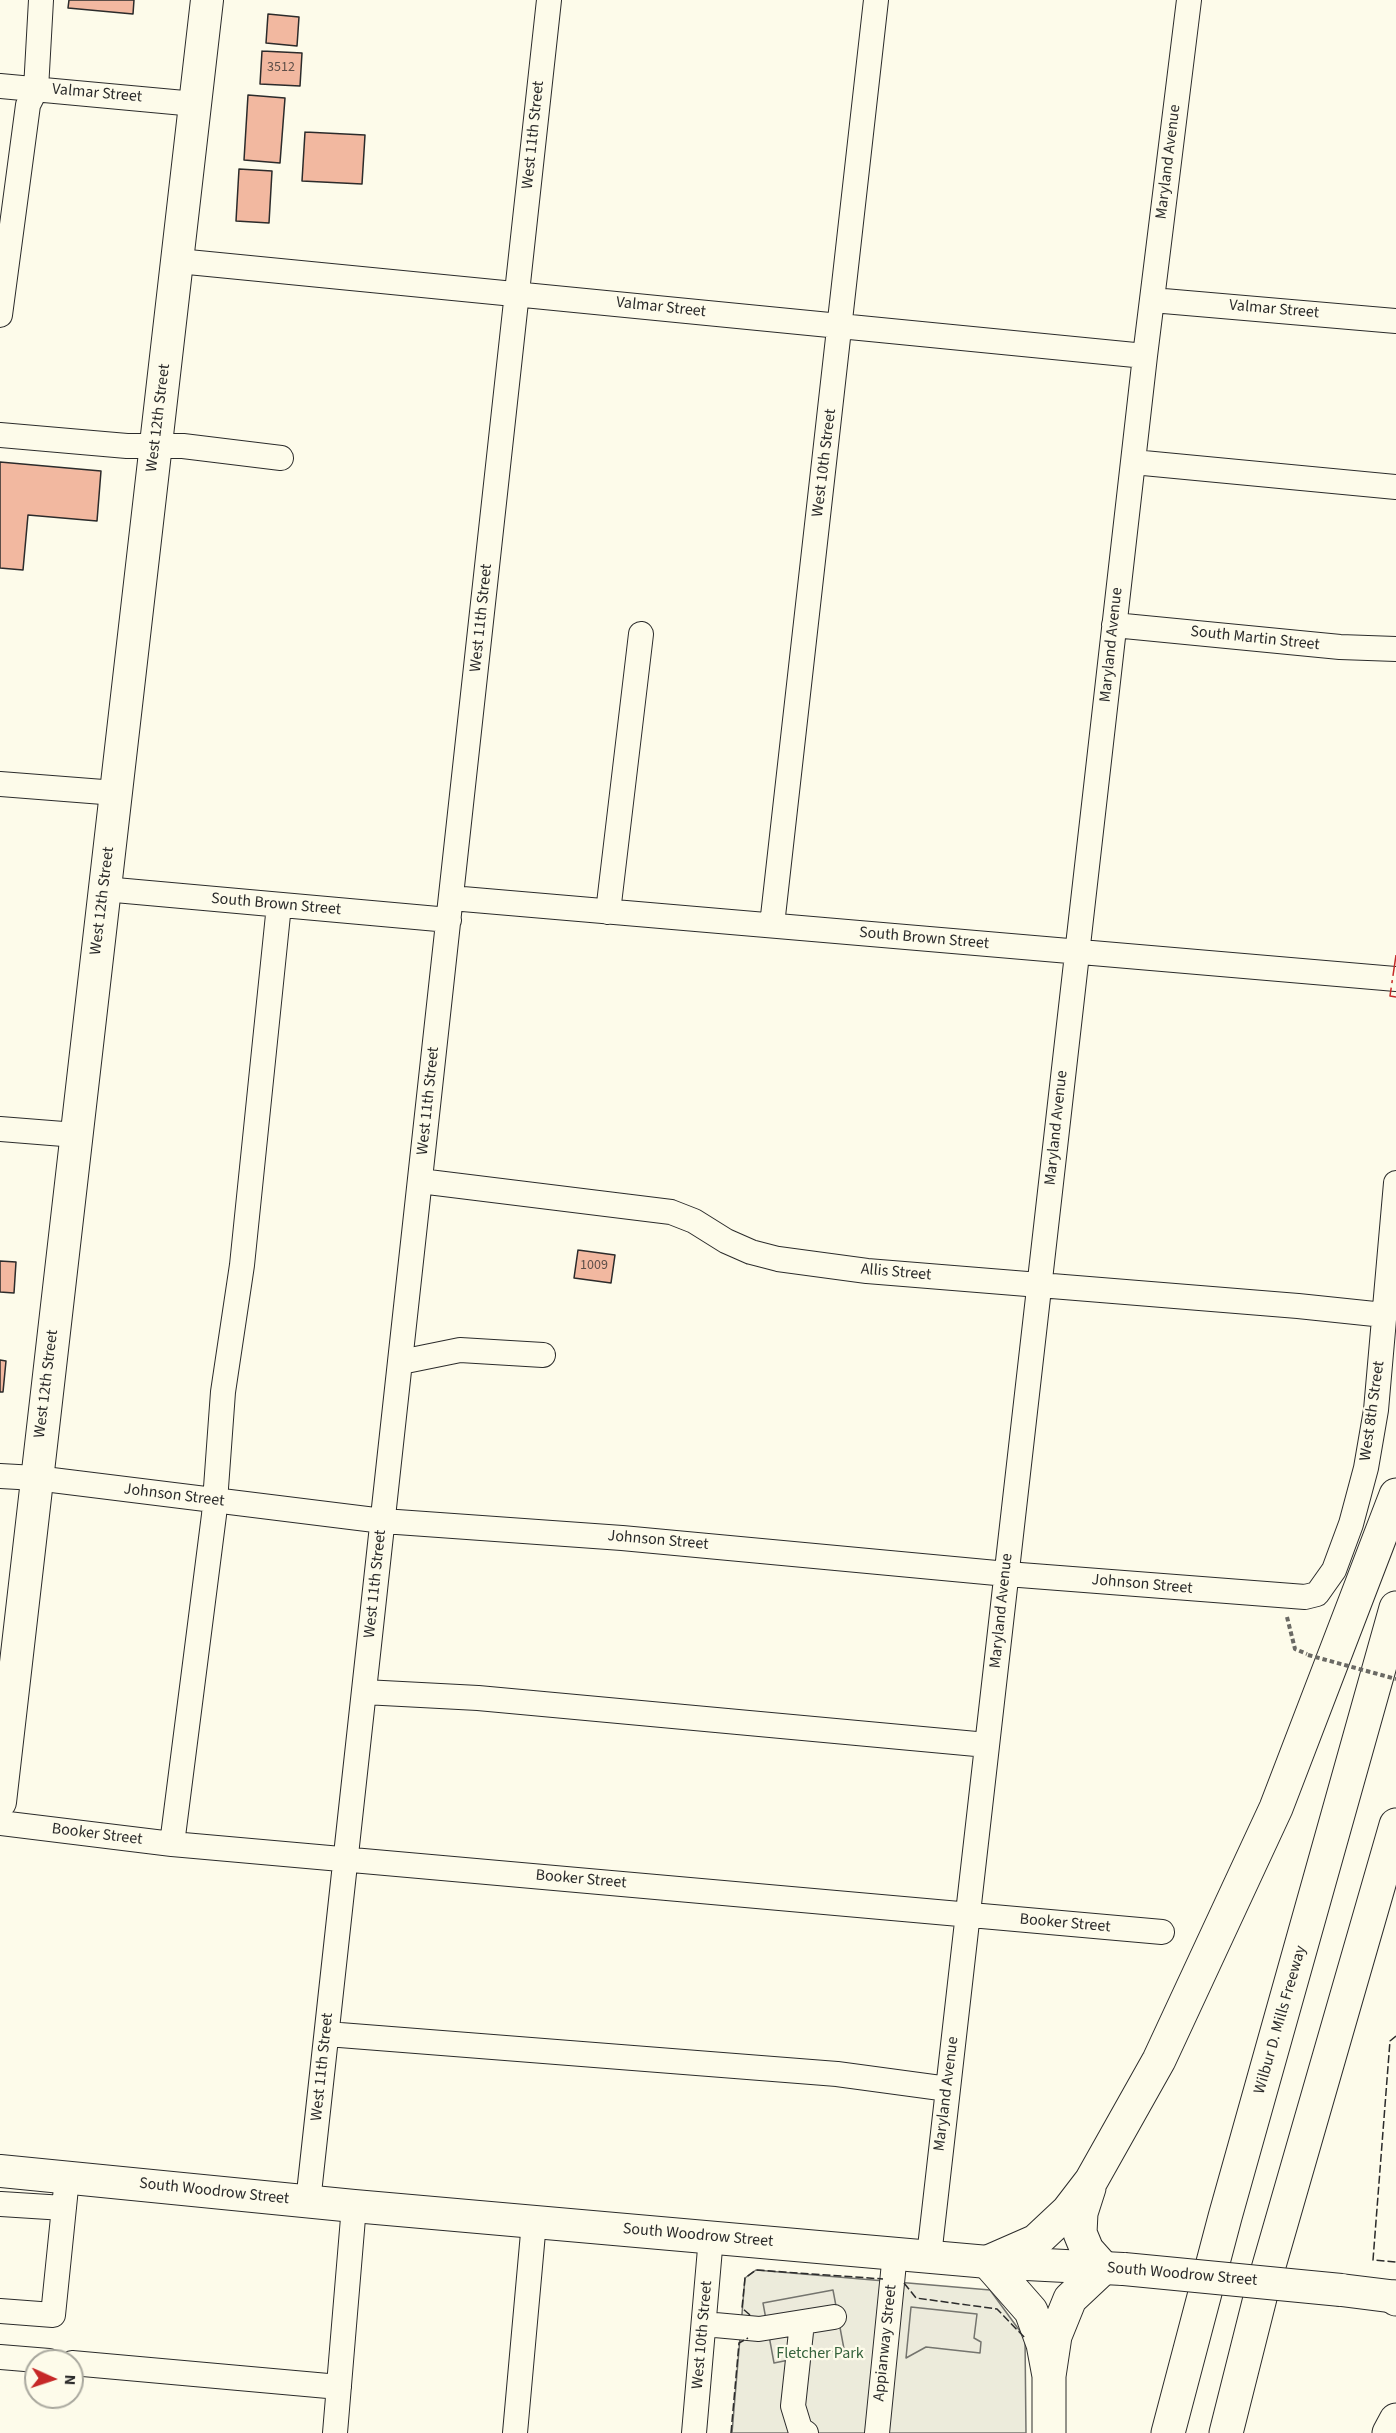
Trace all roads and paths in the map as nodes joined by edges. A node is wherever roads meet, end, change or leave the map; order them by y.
1 (41, 0) edge
2 (207, 0) edge
3 (549, 0) edge
4 (876, 0) edge
5 (1189, 0) edge
6 (0, 86) edge
7 (36, 89) junction
8 (195, 104) junction
9 (178, 261) junction
10 (517, 294) junction
11 (1152, 300) junction
12 (0, 315) edge
13 (1396, 321) edge
14 (841, 326) junction
15 (1145, 356) junction
16 (0, 435) edge
17 (156, 445) junction
18 (281, 458) dead end
19 (1133, 462) junction
20 (1396, 487) edge
21 (1114, 624) junction
22 (641, 634) dead end
23 (1396, 649) edge
24 (0, 784) edge
25 (116, 793) junction
26 (104, 889) junction
27 (279, 905) junction
28 (450, 909) junction
29 (608, 912) junction
30 (772, 926) junction
31 (1077, 952) junction
32 (1396, 979) edge
33 (0, 1129) edge
34 (76, 1135) junction
35 (420, 1181) junction
36 (1396, 1183) edge
37 (1039, 1286) junction
38 (1384, 1315) junction
39 (543, 1355) dead end
40 (401, 1362) junction
41 (0, 1476) edge
42 (36, 1478) junction
43 (1396, 1495) edge
44 (215, 1501) junction
45 (383, 1521) junction
46 (1007, 1574) junction
47 (1317, 1594) joint
48 (1280, 1596) junction
49 (1396, 1608) edge
50 (1396, 1679) edge
51 (364, 1692) junction
52 (987, 1745) junction
53 (0, 1802) edge
54 (0, 1822) edge
55 (1396, 1825) edge
56 (172, 1844) junction
57 (346, 1860) junction
58 (968, 1915) junction
59 (1162, 1932) dead end
60 (327, 2034) junction
61 (948, 2089) junction
62 (2, 2172) edge
63 (67, 2178) junction
64 (1091, 2181) junction
65 (308, 2202) junction
66 (354, 2206) junction
67 (64, 2208) junction
68 (1, 2213) edge
69 (534, 2222) junction
70 (711, 2237) junction
71 (895, 2253) junction
72 (929, 2256) junction
73 (988, 2262) junction
74 (1114, 2269) junction
75 (1396, 2298) edge
76 (0, 2311) edge
77 (834, 2317) dead end
78 (704, 2324) junction
79 (799, 2324) junction
80 (0, 2357) edge
81 (24, 2359) edge
82 (84, 2364) edge
83 (1049, 2376) junction
84 (339, 2387) junction
85 (1396, 2420) edge
86 (873, 2432) edge
87 (335, 2433) edge
88 (515, 2433) edge
89 (694, 2433) edge
90 (806, 2433) edge
91 (1049, 2433) edge
92 (1168, 2433) edge
93 (1226, 2433) edge
94 (1389, 2433) edge

1 - 7 street
2 - 8 main road, West 12th Street
3 - 10 street, West 11th Street
4 - 14 street, West 10th Street
5 - 11 street, Maryland Avenue
6 - 7 street, Valmar Street
7 - 8 street, Valmar Street
7 - 12 street
8 - 9 main road, West 12th Street
9 - 10 street, Valmar Street
9 - 17 main road, West 12th Street
10 - 14 street, Valmar Street
10 - 28 street, West 11th Street
11 - 13 street, Valmar Street
11 - 15 street, Maryland Avenue
14 - 15 street, Valmar Street
14 - 30 street, West 10th Street
15 - 19 street, Maryland Avenue
16 - 17 street
17 - 18 street
17 - 25 main road, West 12th Street
19 - 20 street
19 - 21 street, Maryland Avenue
21 - 23 street, South Martin Street
21 - 31 street, Maryland Avenue
22 - 29 street
24 - 25 street
25 - 26 main road, West 12th Street
26 - 27 street, South Brown Street
26 - 34 main road, West 12th Street
27 - 28 street, South Brown Street
27 - 44 street
28 - 29 street, South Brown Street
28 - 35 street, West 11th Street
29 - 30 street, South Brown Street
30 - 31 street, South Brown Street
31 - 32 street, South Brown Street
31 - 37 street, Maryland Avenue
33 - 34 street
34 - 42 main road, West 12th Street
35 - 37 street, Allis Street
35 - 40 street, West 11th Street
36 - 38 street, West 8th Street
37 - 38 street, Allis Street
37 - 46 street, Maryland Avenue
38 - 47 street, West 8th Street
39 - 40 street
40 - 45 street, West 11th Street
41 - 42 street, Johnson Street
42 - 44 street, Johnson Street
42 - 53 main road, West 12th Street
43 - 64 highway
44 - 45 street, Johnson Street
44 - 56 street
45 - 46 street, Johnson Street
45 - 51 street, West 11th Street
46 - 48 street, Johnson Street
46 - 52 street, Maryland Avenue
47 - 48 street, Johnson Street
48 - 50 path, bridge
49 - 92 highway, Wilbur D. Mills Freeway
51 - 52 street
51 - 57 street, West 11th Street
52 - 58 street, Maryland Avenue
54 - 56 street, Booker Street
55 - 93 highway
56 - 57 street, Booker Street
57 - 58 street, Booker Street
57 - 60 street, West 11th Street
58 - 59 street, Booker Street
58 - 61 street, Maryland Avenue
60 - 61 street
60 - 65 street, West 11th Street
61 - 72 street, Maryland Avenue
62 - 63 main road, South Woodrow Street
62 - 68 street
63 - 65 main road, South Woodrow Street
63 - 67 street
64 - 73 highway
64 - 74 highway
65 - 66 main road, South Woodrow Street
66 - 69 main road, South Woodrow Street
66 - 84 street
67 - 68 street
67 - 76 street
69 - 70 main road, South Woodrow Street
69 - 88 street
70 - 71 main road, South Woodrow Street
70 - 78 street, West 10th Street
71 - 72 main road, South Woodrow Street
71 - 86 street, Appianway Street
72 - 73 main road, South Woodrow Street
73 - 74 main road, South Woodrow Street
73 - 83 highway
74 - 75 main road, South Woodrow Street, bridge
74 - 83 highway
77 - 79 street
78 - 79 street
78 - 89 street, West 10th Street
79 - 90 street
80 - 81 street
82 - 84 street
83 - 91 highway
84 - 87 street
85 - 94 highway

